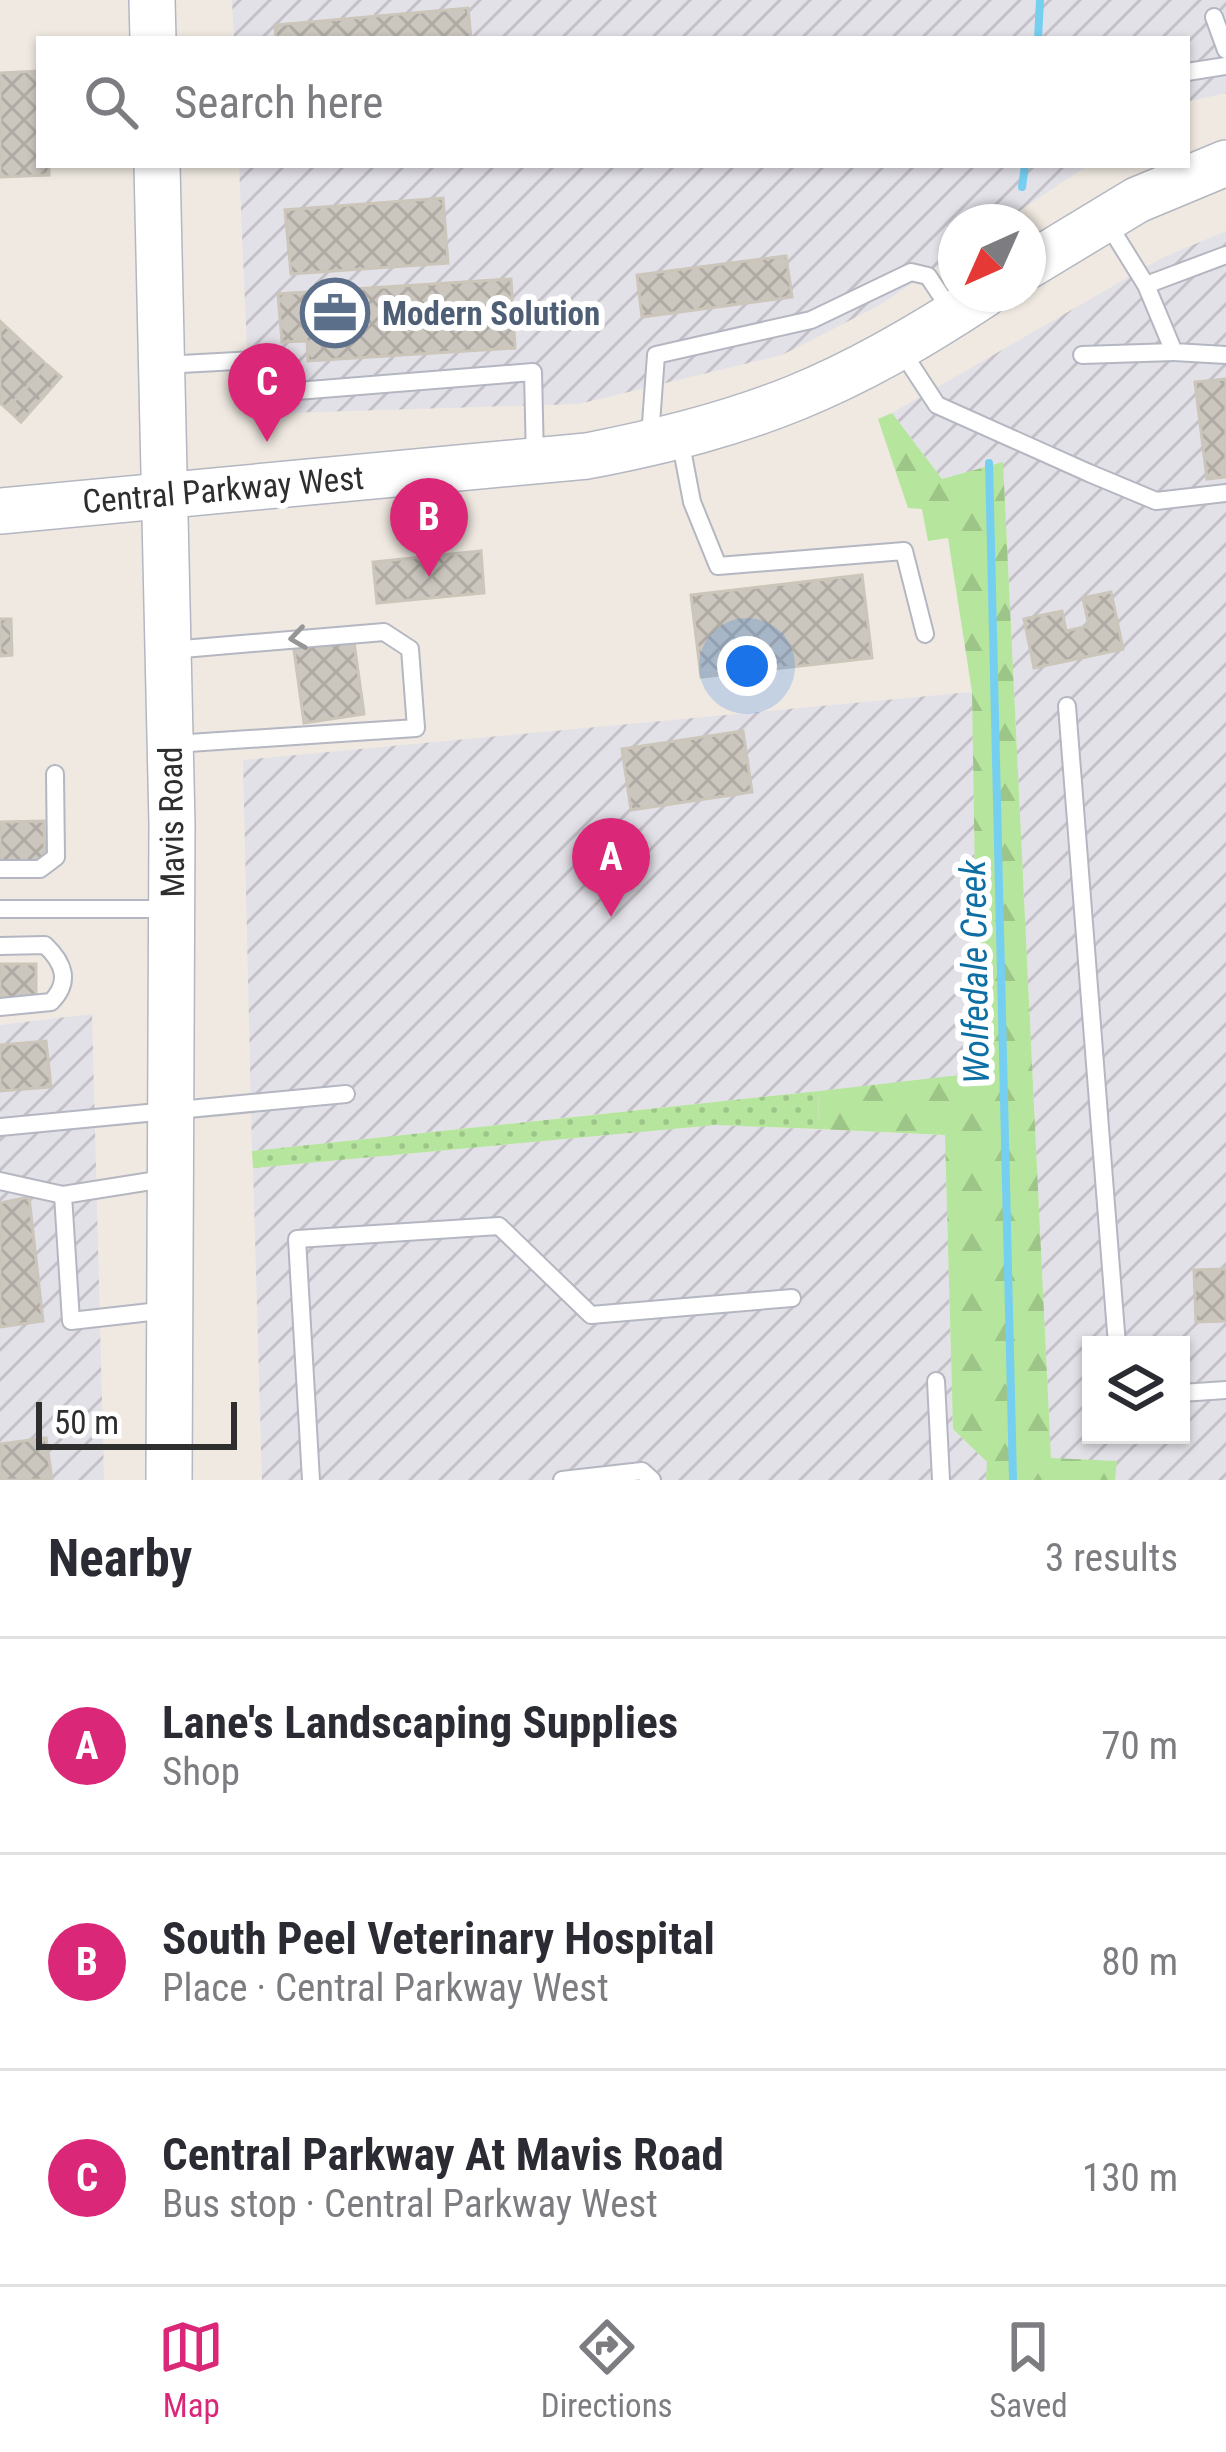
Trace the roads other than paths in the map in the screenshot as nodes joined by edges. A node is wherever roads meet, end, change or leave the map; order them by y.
1 (152, 0) edge
2 (1214, 17) dead end
3 (153, 36) edge
4 (1226, 50) edge
5 (1226, 66) edge
6 (1190, 72) edge
7 (1226, 163) edge
8 (157, 168) edge
9 (1104, 219) junction
10 (1046, 255) edge
11 (1226, 255) edge
12 (938, 283) edge
13 (1146, 285) junction
14 (957, 312) edge
15 (901, 349) junction
16 (1174, 352) junction
17 (1082, 355) dead end
18 (1226, 356) edge
19 (164, 365) junction
20 (664, 441) junction
21 (536, 460) junction
22 (167, 493) junction
23 (1226, 493) edge
24 (0, 511) edge
25 (925, 634) dead end
26 (170, 650) junction
27 (1067, 706) dead end
28 (170, 744) junction
29 (55, 774) dead end
30 (0, 869) edge
31 (0, 909) edge
32 (172, 909) junction
33 (0, 946) edge
34 (0, 1007) edge
35 (346, 1094) dead end
36 (172, 1110) junction
37 (0, 1127) edge
38 (171, 1178) junction
39 (0, 1181) edge
40 (63, 1195) junction
41 (792, 1298) dead end
42 (168, 1310) junction
43 (1116, 1336) edge
44 (936, 1381) dead end
45 (1226, 1390) edge
46 (1190, 1392) edge
47 (170, 1480) edge
48 (311, 1480) edge
49 (562, 1480) edge
50 (652, 1480) edge
51 (941, 1480) edge

1 - 3 main road
2 - 4 lane
5 - 6 lane
7 - 9 main road
8 - 19 main road, Mavis Road
9 - 10 main road
9 - 13 lane
11 - 13 lane
12 - 20 lane
13 - 16 lane
14 - 15 main road, Central Parkway West
15 - 20 main road, Central Parkway West
15 - 23 lane
16 - 17 lane
16 - 18 lane
19 - 21 lane
19 - 22 main road, Mavis Road
20 - 21 main road, Central Parkway West
20 - 25 lane
21 - 22 main road, Central Parkway West
22 - 24 main road, Central Parkway West
22 - 26 main road, Mavis Road
26 - 28 main road, Mavis Road
28 -> 26 lane
27 - 43 lane
28 - 32 main road, Mavis Road
29 - 30 lane
31 - 32 lane
32 - 36 main road, Mavis Road
33 - 34 lane
35 - 36 lane
36 - 37 lane
36 - 38 main road, Mavis Road
38 - 40 lane
38 - 42 main road, Mavis Road
39 - 40 lane
40 - 42 lane
41 - 48 lane
42 - 47 main road, Mavis Road
44 - 51 lane
45 - 46 lane
49 - 50 lane

